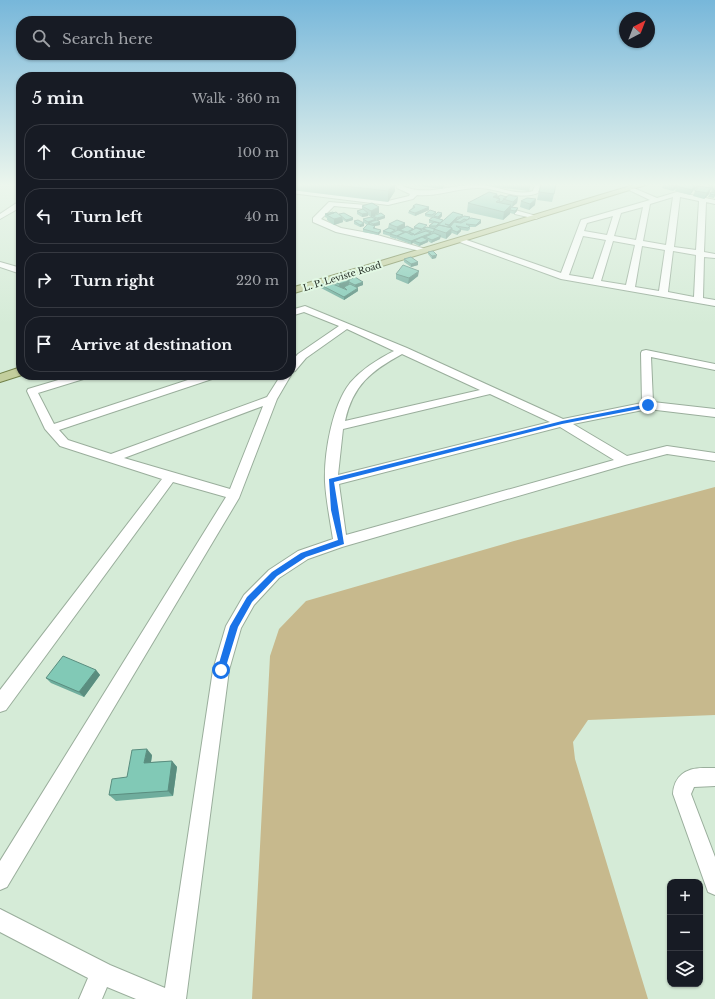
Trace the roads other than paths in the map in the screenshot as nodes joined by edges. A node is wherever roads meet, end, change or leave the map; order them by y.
1 (342, 231) edge
2 (490, 231) edge
3 (612, 231) edge
4 (641, 231) edge
5 (672, 231) edge
6 (701, 231) edge
7 (580, 233) joint
8 (610, 238) junction
9 (458, 240) junction
10 (639, 243) junction
11 (670, 248) junction
12 (425, 250) junction
13 (700, 253) junction
14 (715, 256) edge
15 (0, 264) edge
16 (16, 269) edge
17 (564, 277) junction
18 (596, 283) junction
19 (296, 289) edge
20 (630, 289) junction
21 (663, 294) junction
22 (698, 300) junction
23 (715, 303) edge
24 (296, 311) edge
25 (346, 325) junction
26 (402, 350) junction
27 (296, 355) edge
28 (302, 356) junction
29 (296, 363) edge
30 (715, 367) edge
31 (16, 373) edge
32 (0, 378) edge
33 (69, 380) edge
34 (199, 380) edge
35 (283, 380) edge
36 (490, 391) junction
37 (271, 400) junction
38 (648, 405) junction
39 (715, 413) edge
40 (562, 422) junction
41 (337, 427) junction
42 (51, 429) junction
43 (715, 457) edge
44 (111, 458) junction
45 (625, 461) junction
46 (170, 477) junction
47 (331, 481) junction
48 (234, 495) junction
49 (341, 542) junction
50 (0, 704) edge
51 (715, 777) edge
52 (0, 880) edge
53 (715, 884) edge
54 (0, 920) edge
55 (102, 973) junction
56 (90, 999) edge
57 (164, 999) edge
58 (175, 999) edge

1 - 12 street
2 - 9 main road, L. P. Leviste Road
3 - 8 street
4 - 10 street
5 - 11 street
6 - 13 street
7 - 8 street
7 - 17 street
8 - 10 street
8 - 18 street
9 - 12 main road, L. P. Leviste Road
9 - 17 street
10 - 11 street
10 - 20 street
11 - 13 street
11 - 21 street
12 - 19 main road, L. P. Leviste Road
13 - 14 street
13 - 22 street
15 - 16 street
17 - 18 street
18 - 20 street
20 - 21 street
21 - 22 street
22 - 23 street
24 - 25 street
25 - 26 street
25 - 28 street
26 - 36 street
26 - 41 street
27 - 28 street
28 - 29 street
30 - 38 street
31 - 32 main road
33 - 42 street
34 - 42 street
35 - 37 street
36 - 40 street
36 - 41 street
37 - 44 street
37 - 48 street
38 - 39 street
38 - 40 street
40 - 45 street
40 - 47 street
41 - 47 street
42 - 44 street
43 - 45 street
44 - 46 street
45 - 49 street
46 - 48 street
46 - 50 street
47 - 49 street
48 - 52 street
49 - 58 street
51 - 53 street
54 - 55 street
55 - 56 street
55 - 57 street

